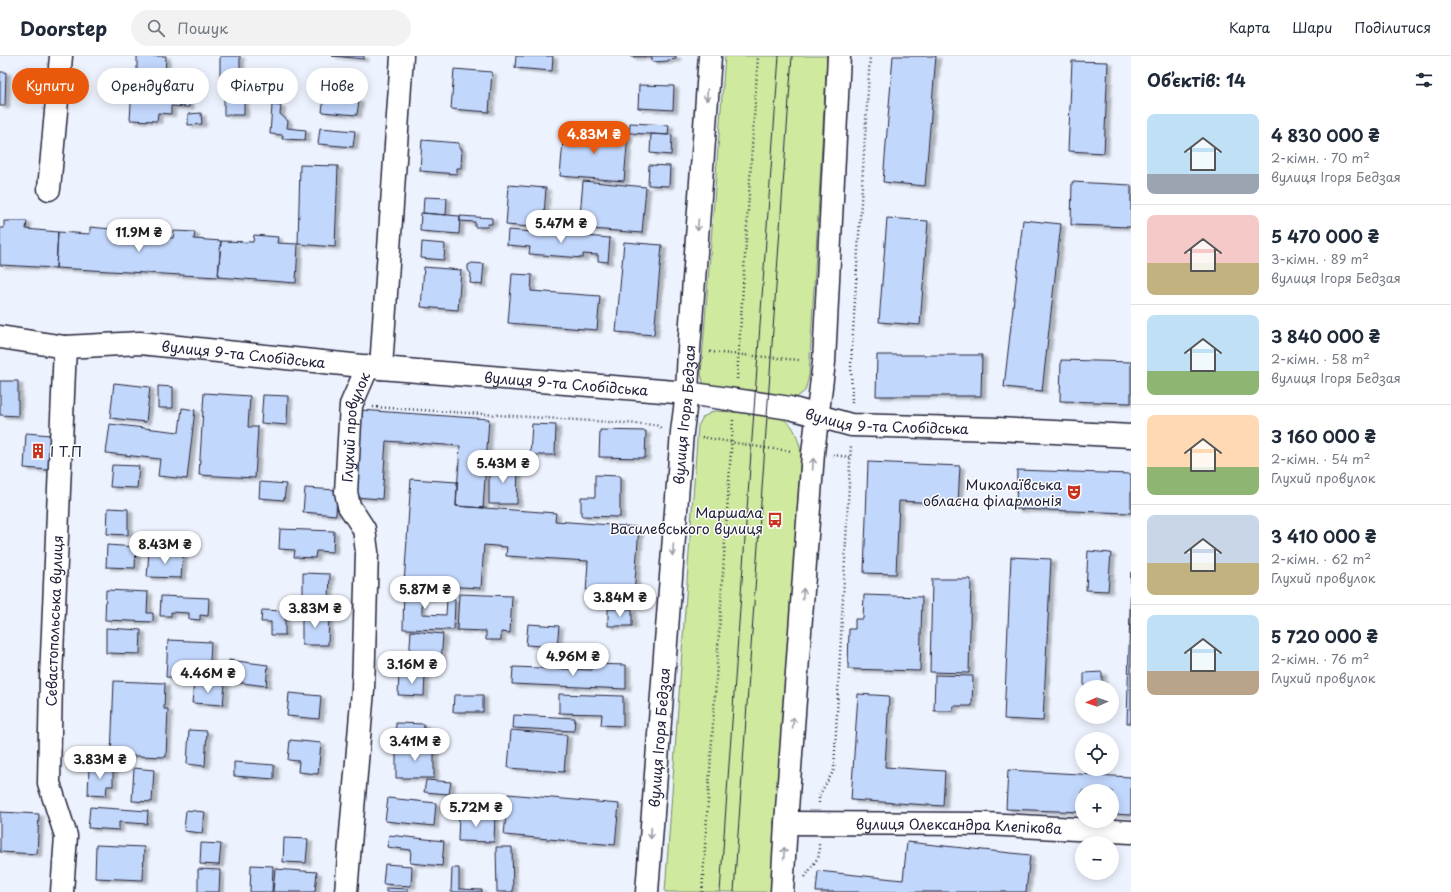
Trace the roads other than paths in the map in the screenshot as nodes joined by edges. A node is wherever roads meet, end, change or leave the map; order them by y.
1 (61, 56) edge
2 (402, 56) edge
3 (710, 56) edge
4 (840, 56) edge
5 (49, 190) dead end
6 (0, 337) edge
7 (65, 347) junction
8 (375, 367) junction
9 (687, 393) junction
10 (817, 416) junction
11 (1131, 436) edge
12 (786, 823) junction
13 (1131, 832) edge
14 (62, 892) edge
15 (346, 892) edge
16 (647, 892) edge
17 (782, 892) edge

1 - 5 street
2 - 8 street, Глухий провулок
3 -> 9 street, вулиця Ігоря Бедзая
4 - 10 street
6 - 7 street, вулиця 9-та Слобідська
7 - 8 street, вулиця 9-та Слобідська
7 - 14 street, Севастопольська вулиця
8 - 9 street, вулиця 9-та Слобідська
8 - 15 street, Глухий провулок
9 - 10 street, вулиця 9-та Слобідська
9 -> 16 street, вулиця Ігоря Бедзая
10 - 11 street, вулиця 9-та Слобідська
12 -> 10 street
12 - 13 street, вулиця Олександра Клепікова
17 -> 12 street

